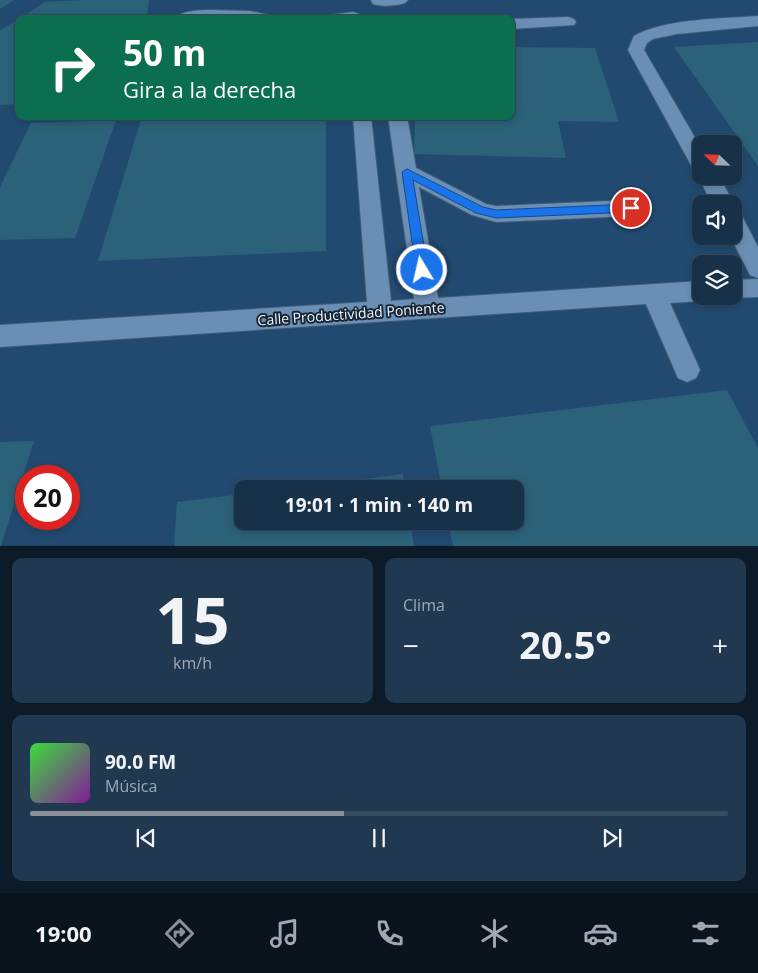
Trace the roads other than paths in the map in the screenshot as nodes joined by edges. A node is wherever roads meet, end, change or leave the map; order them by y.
1 (351, 0) edge
2 (378, 0) edge
3 (400, 0) edge
4 (220, 15) edge
5 (251, 15) edge
6 (353, 15) edge
7 (380, 15) edge
8 (758, 21) edge
9 (568, 22) dead end
10 (515, 24) edge
11 (362, 120) edge
12 (398, 120) edge
13 (692, 149) edge
14 (407, 172) junction
15 (631, 208) dead end
16 (744, 228) edge
17 (758, 269) edge
18 (758, 288) edge
19 (742, 289) edge
20 (692, 292) edge
21 (654, 294) junction
22 (428, 309) junction
23 (380, 312) junction
24 (0, 336) edge
25 (687, 370) dead end

1 - 6 street
2 - 3 street
2 - 7 street
4 - 5 street
8 - 13 street
9 - 10 street
11 - 23 street
12 - 14 street
14 - 15 street
14 - 22 street
16 - 17 street
18 - 19 street
20 - 21 street, Calle Productividad Poniente
21 - 22 street, Calle Productividad Poniente
21 - 25 street
22 - 23 street, Calle Productividad Poniente
23 - 24 street, Calle Productividad Poniente

